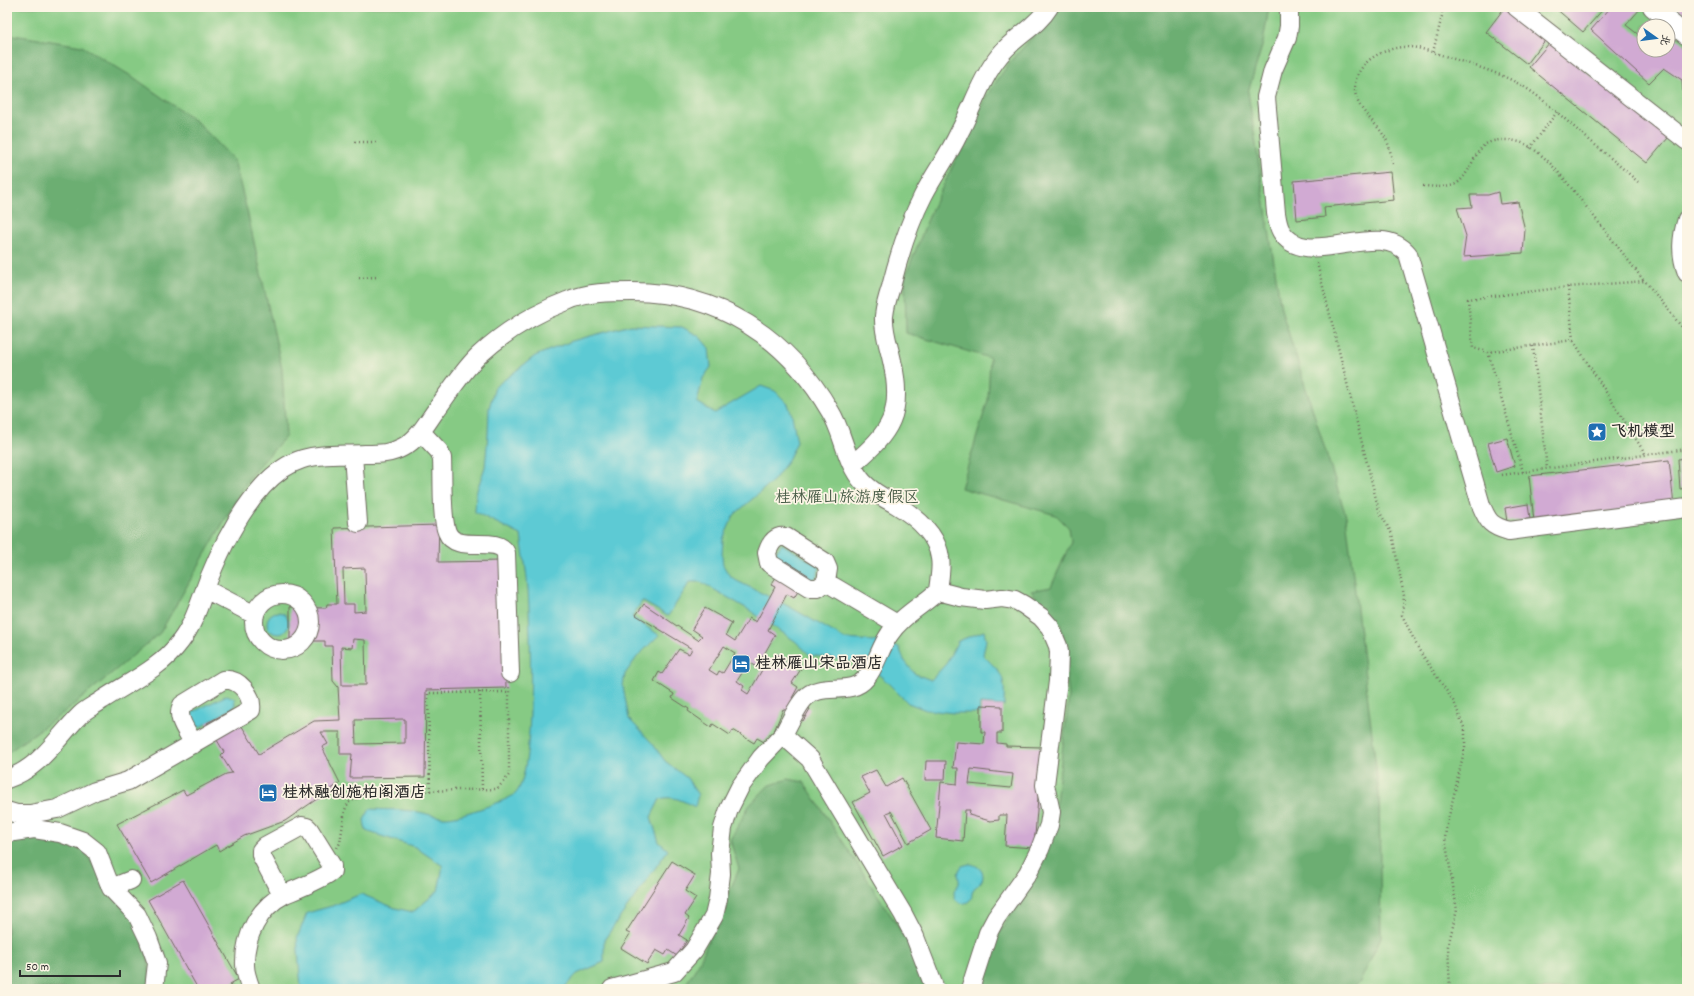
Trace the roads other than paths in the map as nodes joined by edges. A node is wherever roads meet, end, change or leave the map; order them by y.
1 (1049, 7) edge
2 (1289, 7) edge
3 (1516, 7) edge
4 (1652, 7) edge
5 (1687, 36) edge
6 (1687, 141) edge
7 (1687, 219) edge
8 (1687, 273) edge
9 (420, 432) junction
10 (353, 455) junction
11 (852, 465) junction
12 (1687, 508) edge
13 (358, 523) dead end
14 (826, 582) dead end
15 (205, 589) junction
16 (938, 590) junction
17 (255, 615) dead end
18 (897, 624) junction
19 (510, 673) road end
20 (783, 735) junction
21 (194, 744) dead end
22 (7, 779) edge
23 (7, 811) edge
24 (7, 833) edge
25 (131, 880) dead end
26 (111, 888) junction
27 (282, 895) junction
28 (672, 981) edge
29 (154, 989) edge
30 (251, 989) edge
31 (612, 989) edge
32 (935, 989) edge
33 (970, 989) edge

1 - 11 street
2 - 12 street
3 - 6 street
4 - 5 street
7 - 8 street
9 - 10 street
9 - 11 street
9 - 19 street
10 - 13 street
10 - 15 street
11 - 16 street
14 - 18 street
15 - 17 street
15 - 22 street
16 - 18 street
16 - 33 street
18 - 20 street
20 - 28 street
20 - 32 street
21 - 23 street
24 - 26 street
25 - 26 street
26 - 29 street
27 - 27 street
27 - 30 street
28 - 31 street

